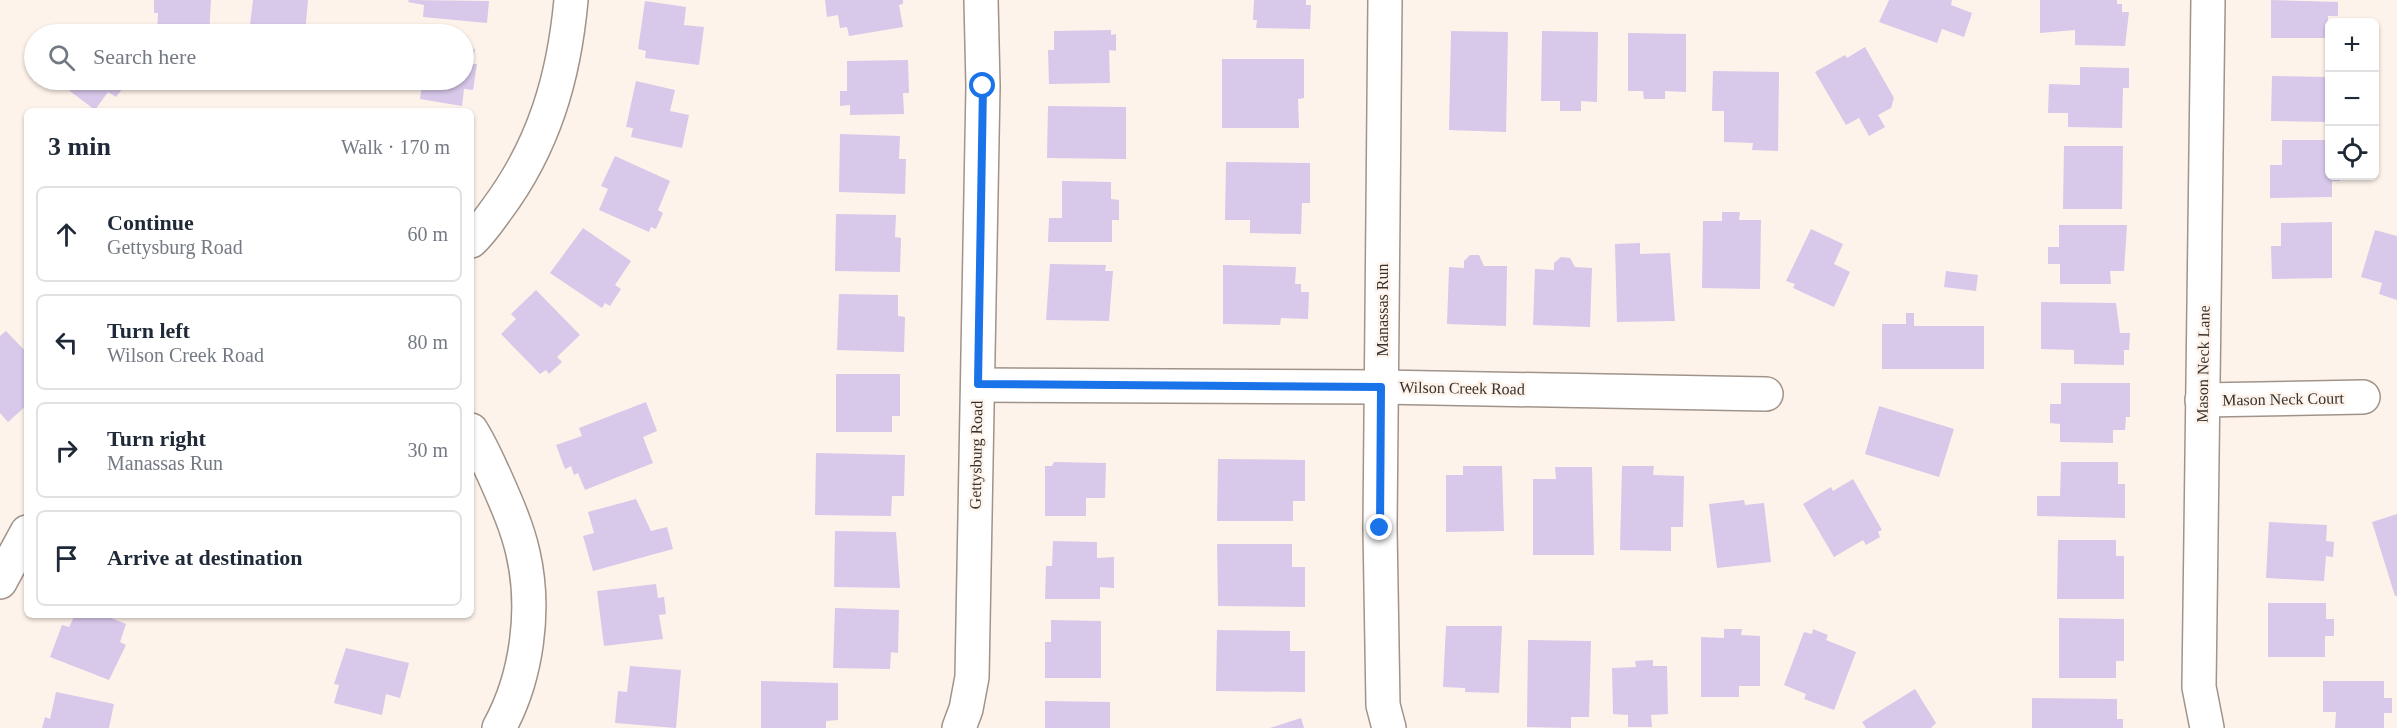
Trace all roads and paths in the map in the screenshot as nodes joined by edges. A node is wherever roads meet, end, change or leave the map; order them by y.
1 (571, 0) edge
2 (981, 0) edge
3 (1385, 0) edge
4 (2208, 0) edge
5 (474, 237) edge
6 (978, 384) junction
7 (1381, 387) junction
8 (1766, 394) dead end
9 (2363, 397) dead end
10 (2202, 400) junction
11 (474, 436) edge
12 (24, 538) edge
13 (0, 582) edge
14 (499, 728) edge
15 (959, 728) edge
16 (1389, 728) edge
17 (2207, 728) edge

1 - 5 street
2 - 6 street, Gettysburg Road
3 - 7 street, Manassas Run
4 - 10 street, Mason Neck Lane
6 - 7 street, Wilson Creek Road
6 - 15 street, Gettysburg Road
7 - 8 street, Wilson Creek Road
7 - 16 street, Manassas Run
9 - 10 street, Mason Neck Court
10 - 17 street, Mason Neck Lane
11 - 14 street
12 - 13 street

